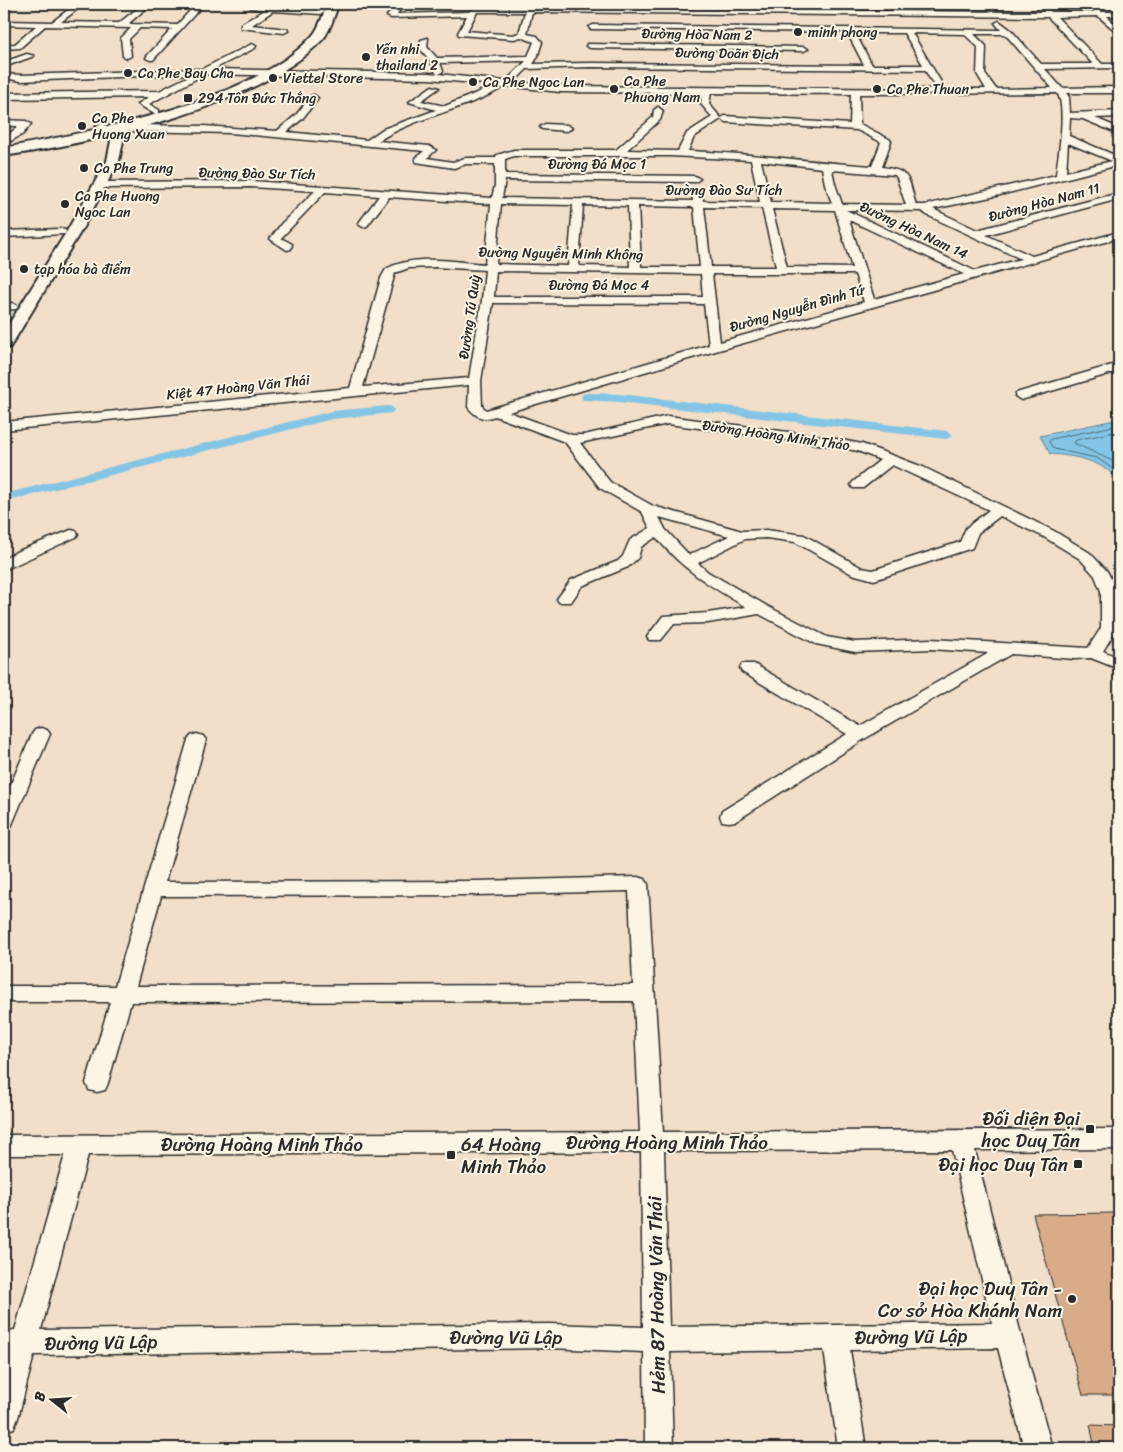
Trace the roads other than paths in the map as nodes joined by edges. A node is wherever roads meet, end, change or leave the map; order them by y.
1 (80, 4) edge
2 (147, 4) edge
3 (200, 4) edge
4 (237, 4) edge
5 (242, 4) edge
6 (394, 4) edge
7 (781, 4) edge
8 (1042, 4) edge
9 (1091, 4) edge
10 (382, 5) edge
11 (407, 5) dead end
12 (254, 6) dead end
13 (326, 6) edge
14 (463, 6) dead end
15 (417, 7) dead end
16 (530, 7) edge
17 (272, 9) junction
18 (596, 11) junction
19 (785, 13) junction
20 (472, 14) junction
21 (1119, 14) edge
22 (992, 15) junction
23 (1050, 15) junction
24 (1100, 15) junction
25 (4, 23) edge
26 (43, 24) junction
27 (54, 24) junction
28 (120, 26) junction
29 (137, 27) junction
30 (593, 27) junction
31 (178, 28) junction
32 (794, 30) junction
33 (284, 31) dead end
34 (850, 31) junction
35 (907, 31) junction
36 (967, 32) junction
37 (1008, 32) junction
38 (1119, 32) edge
39 (522, 34) junction
40 (304, 38) junction
41 (317, 39) junction
42 (424, 40) dead end
43 (252, 46) dead end
44 (590, 46) junction
45 (4, 47) edge
46 (804, 49) junction
47 (30, 56) dead end
48 (128, 56) dead end
49 (150, 58) dead end
50 (533, 58) junction
51 (435, 61) junction
52 (590, 64) junction
53 (4, 65) edge
54 (1100, 66) junction
55 (1119, 66) edge
56 (525, 67) junction
57 (813, 67) junction
58 (1040, 67) junction
59 (869, 68) junction
60 (928, 68) junction
61 (203, 72) junction
62 (256, 73) junction
63 (272, 74) junction
64 (4, 76) edge
65 (435, 77) junction
66 (504, 83) junction
67 (821, 84) junction
68 (435, 88) dead end
69 (707, 90) junction
70 (855, 90) junction
71 (1061, 90) junction
72 (1119, 90) edge
73 (942, 92) junction
74 (994, 92) junction
75 (160, 94) junction
76 (4, 96) edge
77 (314, 98) dead end
78 (446, 109) junction
79 (658, 110) dead end
80 (156, 112) junction
81 (1119, 114) edge
82 (1066, 115) junction
83 (1081, 116) junction
84 (725, 119) dead end
85 (143, 122) junction
86 (4, 123) edge
87 (545, 126) dead end
88 (857, 127) junction
89 (130, 128) junction
90 (567, 128) dead end
91 (1119, 130) edge
92 (279, 134) junction
93 (102, 138) junction
94 (1065, 138) junction
95 (4, 142) edge
96 (368, 143) junction
97 (4, 146) edge
98 (4, 152) edge
99 (617, 154) junction
100 (687, 155) junction
101 (755, 158) junction
102 (500, 161) junction
103 (1119, 161) edge
104 (827, 166) junction
105 (876, 170) junction
106 (1061, 176) junction
107 (500, 177) junction
108 (695, 179) junction
109 (99, 185) junction
110 (324, 188) junction
111 (387, 193) junction
112 (1119, 196) edge
113 (496, 201) junction
114 (578, 203) junction
115 (633, 203) junction
116 (698, 204) junction
117 (766, 204) junction
118 (912, 207) junction
119 (925, 208) junction
120 (840, 209) junction
121 (363, 224) dead end
122 (61, 232) junction
123 (4, 234) edge
124 (976, 234) junction
125 (1119, 235) edge
126 (287, 247) dead end
127 (1030, 259) junction
128 (490, 267) junction
129 (572, 268) junction
130 (636, 269) junction
131 (706, 270) junction
132 (782, 271) junction
133 (859, 271) junction
134 (974, 275) junction
135 (488, 300) junction
136 (709, 301) junction
137 (870, 303) junction
138 (8, 307) edge
139 (4, 322) edge
140 (4, 344) edge
141 (715, 347) junction
142 (1119, 367) edge
143 (475, 381) junction
144 (355, 391) junction
145 (1021, 396) dead end
146 (490, 413) junction
147 (4, 426) edge
148 (570, 439) junction
149 (890, 459) junction
150 (858, 485) dead end
151 (648, 509) junction
152 (999, 510) junction
153 (658, 530) junction
154 (71, 534) dead end
155 (742, 535) junction
156 (687, 562) junction
157 (4, 565) edge
158 (565, 599) dead end
159 (761, 610) junction
160 (655, 637) dead end
161 (1010, 648) junction
162 (1093, 653) junction
163 (1119, 664) edge
164 (748, 668) dead end
165 (41, 734) dead end
166 (860, 734) junction
167 (197, 740) dead end
168 (729, 816) dead end
169 (4, 822) edge
170 (154, 889) junction
171 (643, 993) junction
172 (4, 994) edge
173 (123, 994) junction
174 (97, 1083) dead end
175 (1119, 1139) edge
176 (961, 1140) junction
177 (652, 1142) junction
178 (4, 1145) edge
179 (79, 1145) junction
180 (1008, 1335) junction
181 (836, 1338) junction
182 (657, 1340) junction
183 (14, 1343) edge
184 (4, 1418) edge
185 (659, 1448) edge
186 (852, 1448) edge
187 (1038, 1448) edge

1 - 27 street
2 - 28 street
3 - 31 street
4 - 5 street
6 - 11 street
7 - 19 street
8 - 23 street
9 - 24 street
10 - 13 street
10 - 20 street
12 - 17 street
13 - 17 street
13 - 40 highway
13 - 41 highway
14 - 15 street
16 - 18 street
16 - 20 street
16 - 39 street
17 - 33 street
18 - 19 street
18 - 30 street
19 - 22 street
19 - 32 street
20 - 39 street
21 - 24 street
22 - 23 street
22 - 37 street
23 - 24 street
23 - 54 street
24 - 38 street
25 - 26 street
26 - 27 street
26 - 45 street
27 - 28 street
28 - 29 street
29 - 31 street
29 - 48 street
30 - 32 street
30 - 44 street
31 - 49 street
32 - 34 street
32 - 46 street
34 - 35 street
34 - 59 street
35 - 36 street
35 - 60 street
36 - 37 street
36 - 74 street
37 - 58 street
39 - 50 street
40 - 41 highway
40 - 62 highway
41 - 63 highway
42 - 51 street
43 - 61 street
44 - 46 street, Đường Hòa Nam 2
44 - 52 street
46 - 57 street
47 - 53 street
50 - 51 street
50 - 56 street
51 - 65 street
52 - 56 street, Đường Doãn Địch
52 - 57 street, Đường Doãn Địch
54 - 55 street
54 - 58 street
56 - 66 street
57 - 59 street, Đường Doãn Địch
57 - 67 street
58 - 71 street
59 - 60 street, Đường Doãn Địch
60 - 73 street
61 - 62 street
61 - 64 street
61 - 75 street
62 - 63 street
62 - 80 highway
63 - 65 street
63 - 85 highway
65 - 66 street
66 - 69 street
66 - 78 street
67 - 69 street
67 - 70 street
68 - 78 street
69 - 100 street
70 - 73 street
70 - 88 street
71 - 72 street
71 - 74 street
71 - 82 street
73 - 74 street
75 - 76 street
75 - 80 street
77 - 92 street
78 - 96 street
79 - 99 street
80 - 93 highway
81 - 83 street
82 - 83 street
82 - 94 street
83 - 91 street
84 - 88 street
85 - 89 highway
85 - 93 highway
86 - 95 street
87 - 90 street
88 - 105 street
89 - 92 street
89 - 93 highway
92 - 96 street
93 - 97 highway
93 - 98 highway
93 - 109 main road
93 - 122 main road
94 - 103 street
94 - 106 street
96 - 102 street
99 - 100 street
99 - 102 street
100 - 101 street
100 - 108 street
101 - 104 street
101 - 117 street
102 - 107 street, Đường Tú Quỳ
103 - 106 street, Đường Đào Sư Tích
104 - 105 street
104 - 120 street
105 - 118 street
106 - 119 street, Đường Đào Sư Tích
107 - 108 street, Đường Đá Mọc 1
107 - 113 street, Đường Tú Quỳ
108 - 116 street
109 - 110 street, Đường Đào Sư Tích
109 - 140 main road
110 - 111 street, Đường Đào Sư Tích
110 - 126 street, Đường Đào Sư Tích
111 - 113 street, Đường Đào Sư Tích
111 - 121 street
112 - 124 street, Đường Hòa Nam 11
113 - 114 street, Đường Đào Sư Tích
113 - 128 street, Đường Tú Quỳ
114 - 115 street, Đường Đào Sư Tích
114 - 129 street
115 - 116 street, Đường Đào Sư Tích
115 - 130 street
116 - 117 street, Đường Đào Sư Tích
116 - 131 street
117 - 120 street, Đường Đào Sư Tích
117 - 132 street
118 - 119 street, Đường Đào Sư Tích
118 - 120 street, Đường Đào Sư Tích
119 - 124 street
120 - 133 street
120 - 134 street, Đường Hòa Nam 14
122 - 123 street
122 - 138 main road
124 - 127 street
125 - 127 street, Đường Nguyễn Đình Tứ
127 - 134 street, Đường Nguyễn Đình Tứ
128 - 129 street, Đường Nguyễn Minh Không
128 - 135 street, Đường Tú Quỳ
128 - 144 street, Đường Nguyễn Minh Không
129 - 130 street, Đường Nguyễn Minh Không
130 - 131 street, Đường Nguyễn Minh Không
131 - 132 street, Đường Nguyễn Minh Không
131 - 136 street
132 - 133 street, Đường Nguyễn Minh Không
133 - 137 street
134 - 137 street, Đường Nguyễn Đình Tứ
135 - 136 street, Đường Đá Mọc 4
135 - 143 street, Đường Tú Quỳ
136 - 141 street
137 - 141 street, Đường Nguyễn Đình Tứ
138 - 139 main road
141 - 146 street, Đường Nguyễn Đình Tứ
142 - 145 street
143 - 144 street, Kiệt 47 Hoàng Văn Thái
143 - 146 street, Đường Tú Quỳ
144 - 147 street, Kiệt 47 Hoàng Văn Thái
146 - 148 street, Đường Hoàng Minh Thảo
148 - 149 street, Đường Hoàng Minh Thảo
148 - 151 street
149 - 150 street
149 - 152 street, Đường Hoàng Minh Thảo
151 - 153 street
151 - 155 street
152 - 155 street
152 - 162 street, Đường Hoàng Minh Thảo
153 - 156 street
153 - 158 street
154 - 157 street
155 - 156 street
156 - 159 street
159 - 160 street
159 - 161 street
161 - 162 street
161 - 166 street
162 - 163 street
164 - 166 street
165 - 169 street
166 - 168 street
167 - 170 street
170 - 171 street, Hẻm 87 Hoàng Văn Thái
170 - 173 street
171 - 173 street
171 - 177 street, Hẻm 87 Hoàng Văn Thái
172 - 173 street
173 - 174 street
175 - 176 street, Đường Hoàng Minh Thảo
176 - 177 street, Đường Hoàng Minh Thảo
176 - 180 street
177 - 179 street, Đường Hoàng Minh Thảo
177 - 182 street, Hẻm 87 Hoàng Văn Thái
178 - 179 street, Đường Hoàng Minh Thảo
179 - 183 street
180 - 181 street, Đường Vũ Lập
180 - 187 street
181 - 182 street, Đường Vũ Lập
181 - 186 street
182 - 183 street, Đường Vũ Lập
182 - 185 street, Hẻm 87 Hoàng Văn Thái
183 - 184 street

